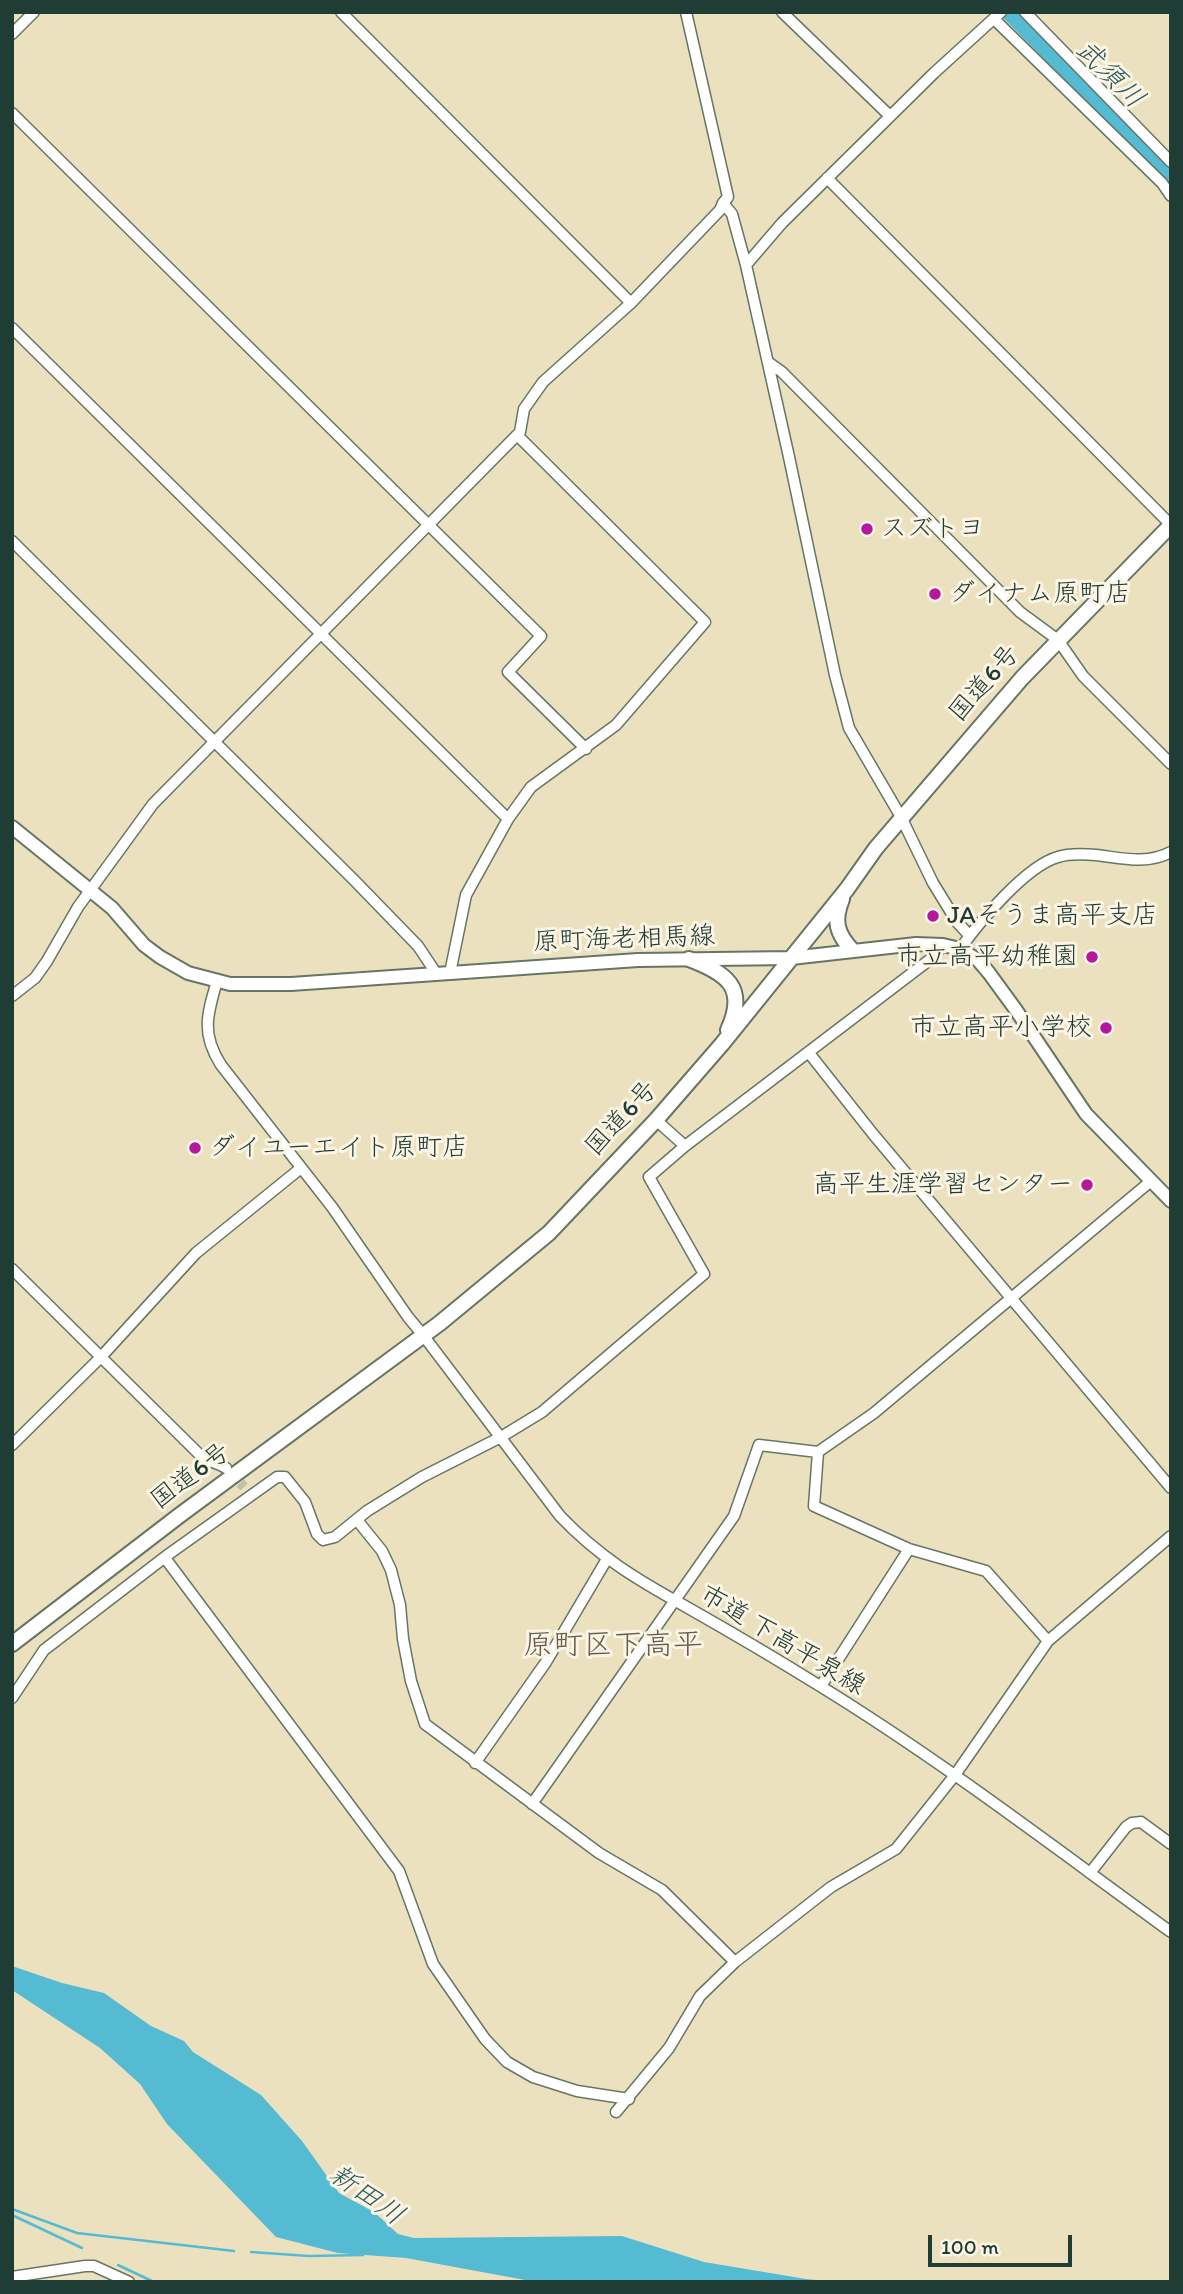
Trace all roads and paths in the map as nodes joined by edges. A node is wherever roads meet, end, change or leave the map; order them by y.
1 (34, 12) edge
2 (341, 12) edge
3 (686, 12) edge
4 (782, 12) edge
5 (1025, 12) edge
6 (997, 16) edge
7 (12, 34) edge
8 (12, 113) edge
9 (890, 116) junction
10 (1171, 162) edge
11 (827, 178) junction
12 (1171, 196) edge
13 (723, 203) junction
14 (746, 265) junction
15 (631, 303) junction
16 (12, 328) edge
17 (768, 362) junction
18 (516, 435) junction
19 (1171, 525) edge
20 (427, 526) junction
21 (12, 541) edge
22 (320, 635) junction
23 (1058, 640) junction
24 (214, 742) junction
25 (586, 749) junction
26 (1171, 764) edge
27 (901, 817) junction
28 (508, 819) junction
29 (12, 827) edge
30 (1171, 852) edge
31 (847, 889) junction
32 (91, 890) junction
33 (970, 935) junction
34 (943, 945) junction
35 (960, 949) junction
36 (852, 950) junction
37 (790, 958) junction
38 (688, 959) junction
39 (436, 973) junction
40 (450, 973) junction
41 (217, 981) junction
42 (12, 996) edge
43 (722, 1044) junction
44 (809, 1053) junction
45 (656, 1120) junction
46 (685, 1146) junction
47 (301, 1168) junction
48 (1150, 1181) junction
49 (1169, 1196) edge
50 (12, 1269) edge
51 (1012, 1298) junction
52 (423, 1335) junction
53 (101, 1357) junction
54 (501, 1437) junction
55 (12, 1445) edge
56 (818, 1452) junction
57 (226, 1468) tunnel mouth
58 (1171, 1488) edge
59 (357, 1520) junction
60 (1171, 1536) edge
61 (909, 1549) junction
62 (165, 1558) junction
63 (607, 1559) junction
64 (675, 1601) junction
65 (1048, 1641) junction
66 (12, 1644) edge
67 (821, 1686) junction
68 (12, 1698) edge
69 (475, 1763) junction
70 (955, 1775) junction
71 (532, 1804) junction
72 (1171, 1844) edge
73 (1090, 1873) junction
74 (1171, 1931) edge
75 (735, 1962) junction
76 (629, 2099) junction
77 (616, 2112) dead end
78 (12, 2277) edge
79 (129, 2282) edge

1 - 7 street
2 - 15 street
3 - 13 street
4 - 9 street
5 - 10 street
6 - 9 street
6 - 12 street
8 - 20 street
9 - 11 street
11 - 14 street
11 - 19 street
13 - 14 street
13 - 15 street
14 - 17 street
15 - 18 street
16 - 22 street
17 - 23 street
17 - 27 street
18 - 20 street
18 - 25 street
19 - 23 highway, 国道6号
20 - 22 street
20 - 25 street
21 - 24 street
22 - 24 street
22 - 28 street
23 - 26 street
23 - 27 highway, 国道6号
24 - 32 street
24 - 39 street
25 - 28 street
27 - 31 highway, 国道6号
27 - 33 street
28 - 40 street
29 - 32 main road, 原町海老相馬線
30 - 33 street
31 - 36 highway
31 - 37 highway, 国道6号
32 - 41 main road, 原町海老相馬線
32 - 42 street
33 - 35 street
34 - 35 main road, 原町海老相馬線
34 - 36 main road, 原町海老相馬線
34 - 44 street
35 - 48 main road, 原町海老相馬線
36 - 37 main road, 原町海老相馬線
37 - 38 main road, 原町海老相馬線
37 - 43 highway, 国道6号
38 - 40 main road, 原町海老相馬線
38 - 43 highway
39 - 40 main road, 原町海老相馬線
39 - 41 main road, 原町海老相馬線
41 - 47 street, 市道 下高平泉線
43 - 45 highway, 国道6号
44 - 46 street
44 - 51 street
45 - 46 street
45 - 52 highway, 国道6号
46 - 54 street
47 - 52 street, 市道 下高平泉線
47 - 53 street
48 - 49 main road, 原町海老相馬線
48 - 51 street
50 - 53 street
51 - 56 street
51 - 58 street
52 - 54 street, 市道 下高平泉線
52 - 66 highway, 国道6号
53 - 55 street
53 - 57 street
54 - 59 street
54 - 63 street, 市道 下高平泉線
56 - 61 street
56 - 64 street
59 - 62 street
59 - 69 street
60 - 65 street
61 - 65 street
61 - 67 street
62 - 68 street
62 - 76 street
63 - 64 street, 市道 下高平泉線
63 - 69 street
64 - 67 street, 市道 下高平泉線
64 - 71 street
65 - 70 street
67 - 70 street, 市道 下高平泉線
69 - 71 street
70 - 73 street, 市道 下高平泉線
70 - 75 street
71 - 75 street
72 - 73 street
73 - 74 street, 市道 下高平泉線
75 - 76 street
76 - 77 street
78 - 79 street

